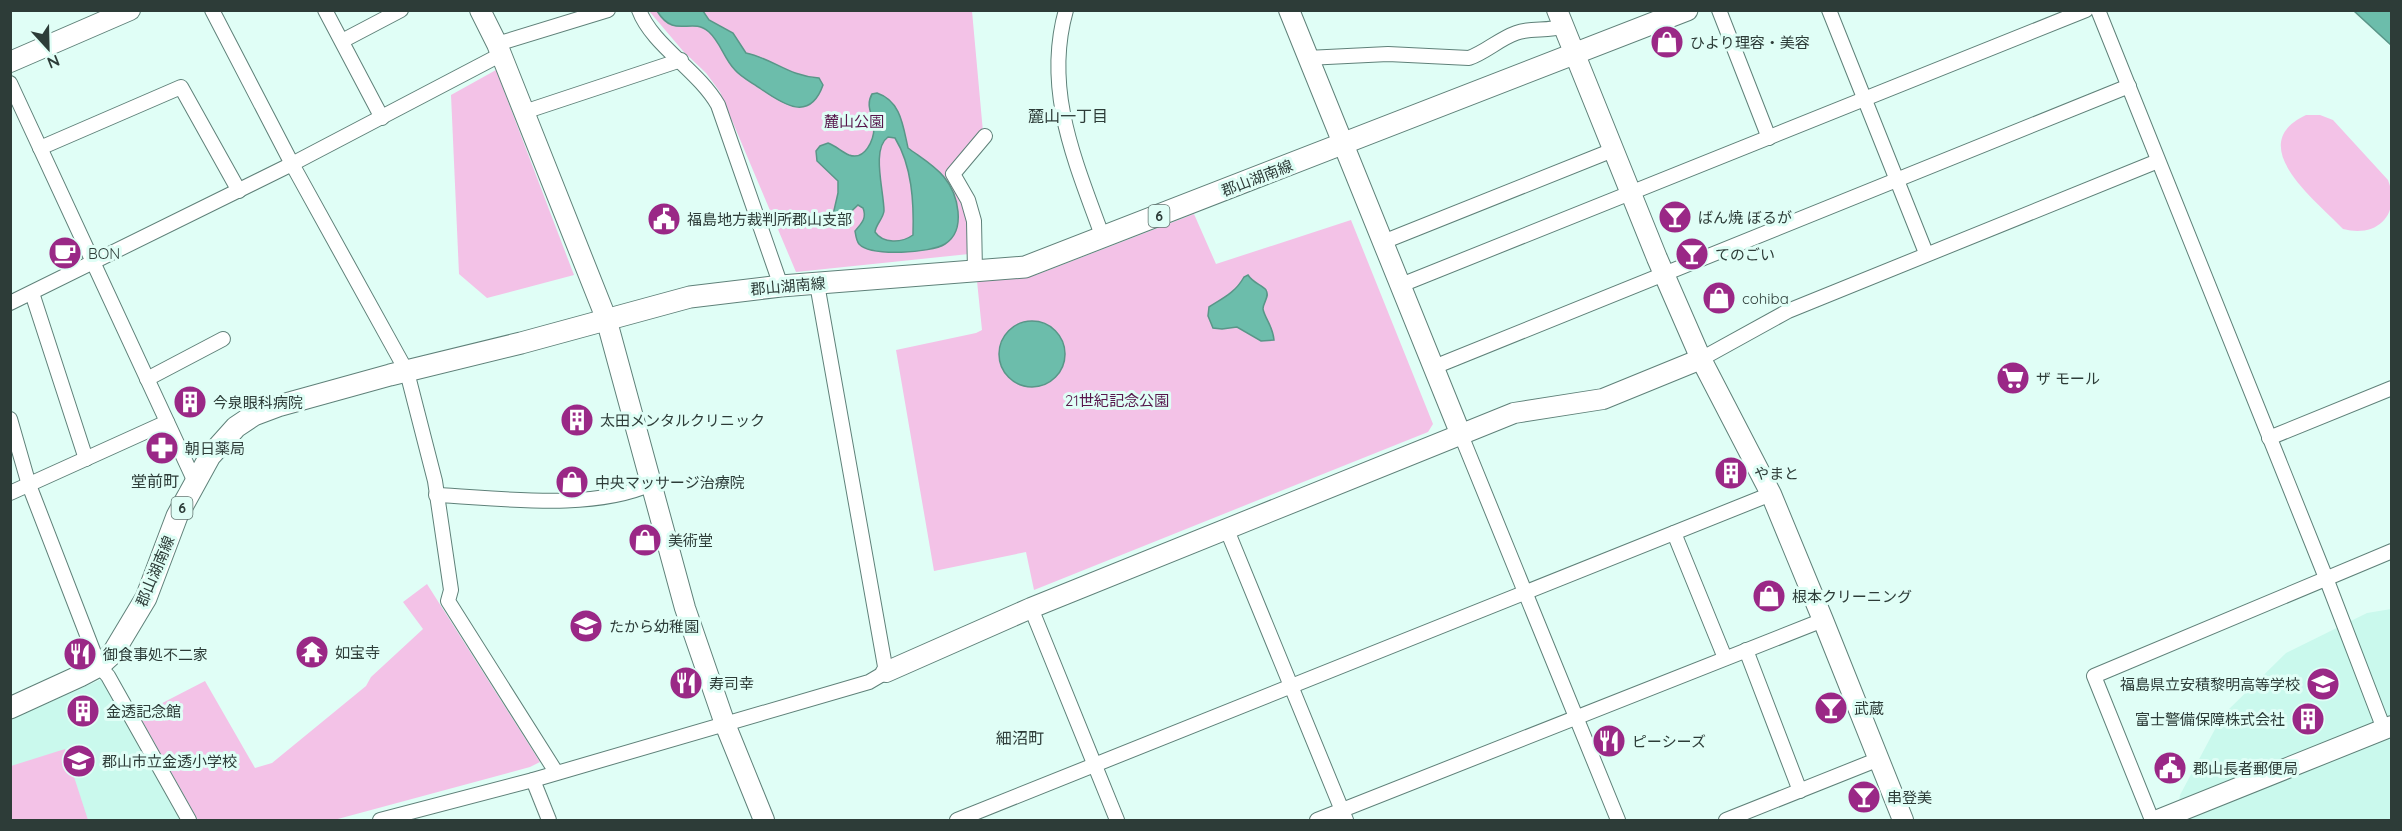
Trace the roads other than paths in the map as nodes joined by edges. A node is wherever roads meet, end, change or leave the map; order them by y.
1 (130, 10) edge
2 (212, 10) edge
3 (325, 10) edge
4 (401, 10) edge
5 (480, 10) edge
6 (608, 10) edge
7 (639, 10) edge
8 (1066, 10) edge
9 (1289, 10) edge
10 (1687, 10) edge
11 (1719, 10) edge
12 (1829, 10) edge
13 (2086, 10) edge
14 (2098, 10) edge
15 (1560, 18) edge
16 (342, 41) junction
17 (498, 50) junction
18 (1574, 54) junction
19 (1307, 58) junction
20 (681, 60) junction
21 (10, 62) edge
22 (10, 82) edge
23 (2129, 86) junction
24 (1864, 99) junction
25 (524, 112) junction
26 (382, 118) junction
27 (985, 136) dead end
28 (1769, 138) junction
29 (1343, 145) junction
30 (40, 148) junction
31 (1613, 150) junction
32 (2158, 161) junction
33 (292, 164) junction
34 (1897, 180) junction
35 (239, 191) junction
36 (1631, 194) junction
37 (1103, 238) junction
38 (1383, 242) junction
39 (1926, 253) junction
40 (93, 263) junction
41 (975, 271) junction
42 (1663, 273) junction
43 (817, 284) junction
44 (1401, 285) junction
45 (782, 286) junction
46 (32, 293) junction
47 (10, 303) edge
48 (606, 318) junction
49 (223, 339) dead end
50 (1701, 359) junction
51 (1434, 367) junction
52 (407, 372) junction
53 (147, 379) junction
54 (2391, 388) edge
55 (10, 419) edge
56 (167, 422) junction
57 (1461, 435) junction
58 (2269, 438) junction
59 (86, 459) junction
60 (195, 482) junction
61 (651, 484) junction
62 (29, 485) junction
63 (10, 494) edge
64 (1771, 494) junction
65 (436, 495) junction
66 (1227, 530) junction
67 (1674, 533) junction
68 (2391, 551) edge
69 (2326, 578) junction
70 (1526, 592) junction
71 (1031, 608) junction
72 (1823, 620) junction
73 (1746, 650) junction
74 (1725, 658) junction
75 (99, 666) junction
76 (886, 672) junction
77 (1291, 687) junction
78 (10, 708) edge
79 (1575, 718) junction
80 (725, 724) junction
81 (2388, 727) edge
82 (1879, 759) junction
83 (1095, 766) junction
84 (556, 772) junction
85 (533, 780) junction
86 (1800, 791) junction
87 (1344, 816) edge
88 (189, 820) edge
89 (380, 820) edge
90 (549, 820) edge
91 (764, 820) edge
92 (957, 820) edge
93 (1117, 820) edge
94 (1317, 820) edge
95 (1618, 820) edge
96 (1726, 820) edge
97 (1903, 820) edge
98 (2152, 820) edge
99 (2158, 820) edge

1 - 21 street
2 - 33 street
3 - 16 street
4 - 16 street
5 - 17 street
6 - 17 street
7 - 20 street
8 - 37 street
9 - 19 street
10 - 18 main road, 郡山湖南線 / 6
11 - 28 street
12 - 24 street
13 - 24 street
14 - 23 street
15 - 18 street
15 - 19 street
16 - 26 street
17 - 25 street
17 - 26 street
18 - 29 main road, 郡山湖南線 / 6
18 - 31 street
19 - 29 street
20 - 25 street
20 - 45 street
22 - 30 street
23 - 32 street
23 - 34 street
24 - 28 street
24 - 34 street
25 - 48 street
26 - 33 street
27 - 41 street
28 - 36 street
29 - 37 main road, 郡山湖南線 / 6
29 - 38 street
30 - 35 street
30 - 40 street
31 - 36 street
31 - 38 street
32 - 39 street
32 - 58 street
33 - 35 street
33 - 52 street
34 - 39 street
34 - 42 street
35 - 40 street
36 - 42 street
36 - 44 street
37 - 41 main road, 郡山湖南線 / 6
38 - 44 street
39 - 50 street
40 - 46 street
40 - 53 street
41 - 43 main road, 郡山湖南線 / 6
42 - 50 street
42 - 51 street
43 - 45 main road, 郡山湖南線 / 6
43 - 76 street
44 - 51 street
45 - 48 main road, 郡山湖南線 / 6
46 - 47 street
46 - 59 street
48 - 52 main road, 郡山湖南線 / 6
48 - 61 street
49 - 53 street
50 - 57 street
50 - 64 street
51 - 57 street
52 - 60 main road, 郡山湖南線 / 6
52 - 65 street
53 - 56 street
54 - 58 street
55 - 62 street
56 - 59 street
56 - 60 street
57 - 66 street
57 - 70 street
58 - 69 street
59 - 62 street
60 - 75 main road, 郡山湖南線 / 6
61 - 65 street
61 - 80 street
62 - 63 street
62 - 75 street
64 - 67 street
64 - 72 street
65 - 84 street
66 - 71 street
66 - 77 street
67 - 70 street
67 - 74 street
68 - 69 street
69 - 81 street
69 - 98 street
70 - 77 street
70 - 79 street
71 - 76 street
71 - 83 street
72 - 73 street
72 - 82 street
73 - 74 street
73 - 86 street
74 - 79 street
75 - 78 main road, 郡山湖南線 / 6
75 - 88 street
76 - 80 street
77 - 83 street
77 - 87 street
79 - 87 street
79 - 95 street
80 - 84 street
80 - 91 street
81 - 99 street
82 - 86 street
82 - 97 street
83 - 92 street
83 - 93 street
84 - 85 street
85 - 89 street
85 - 90 street
86 - 96 street
87 - 94 street

